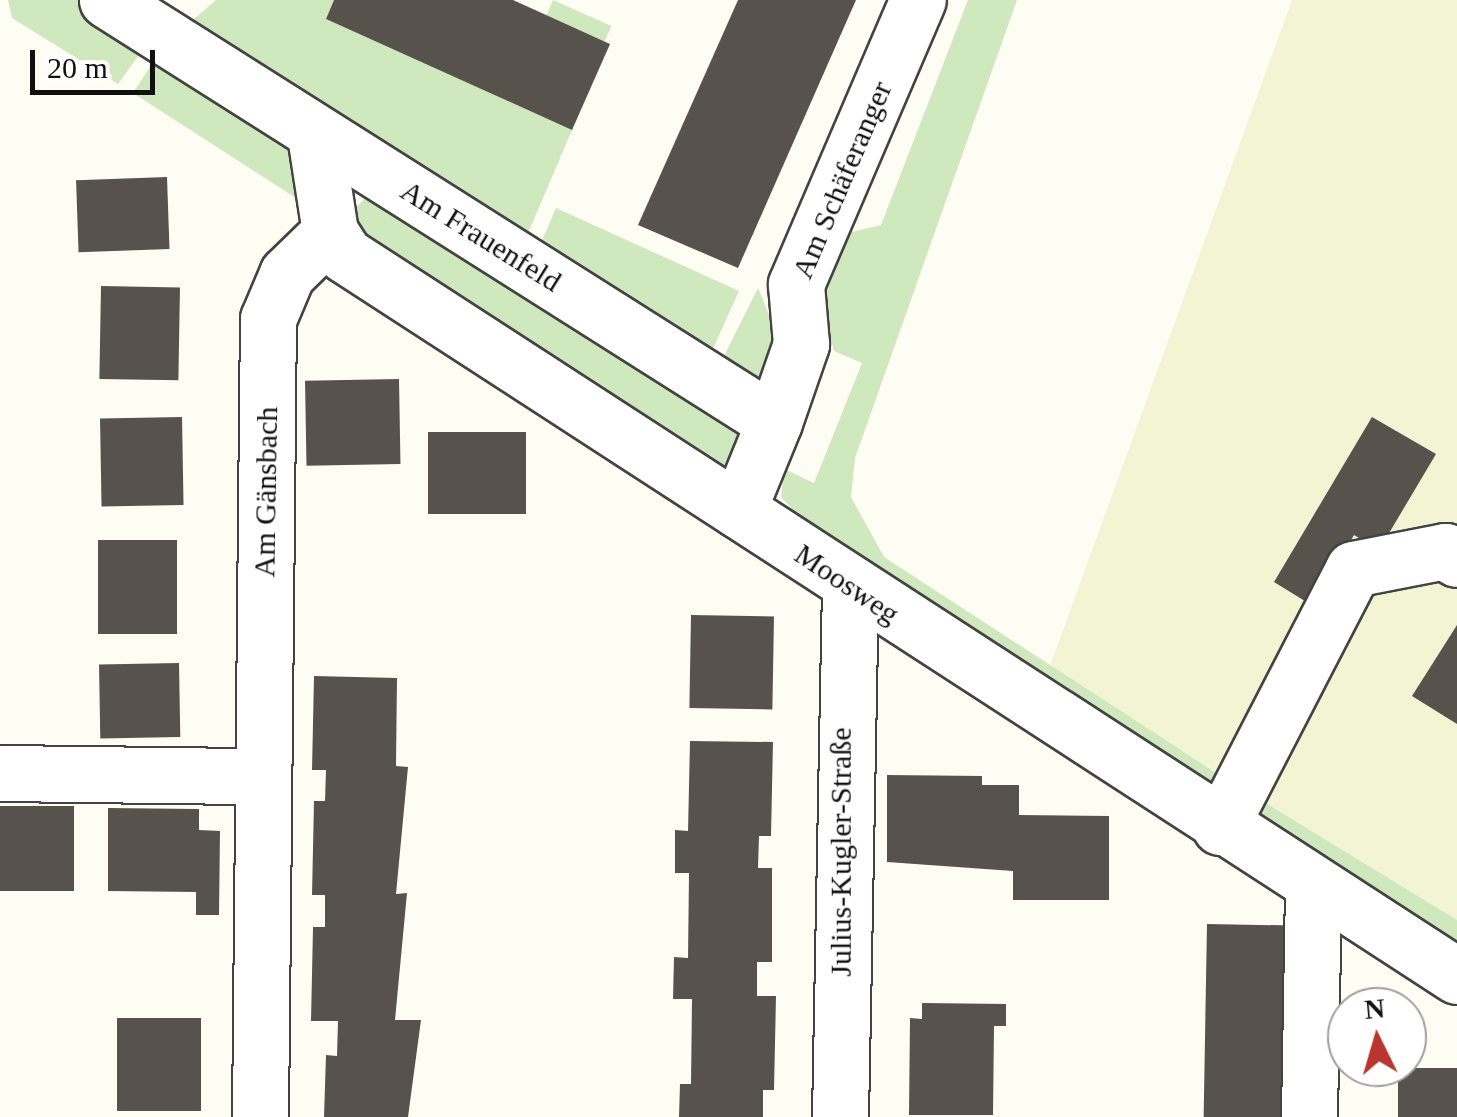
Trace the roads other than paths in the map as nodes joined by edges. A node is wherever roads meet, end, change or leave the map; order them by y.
1 (107, 0) edge
2 (918, 0) edge
3 (315, 135) junction
4 (330, 232) junction
5 (774, 422) junction
6 (738, 510) junction
7 (1457, 559) edge
8 (850, 586) junction
9 (0, 774) edge
10 (263, 776) junction
11 (1220, 827) junction
12 (1313, 885) junction
13 (1457, 976) edge
14 (260, 1117) edge
15 (840, 1117) edge
16 (1309, 1117) edge

1 - 3 street, Am Frauenfeld
2 - 5 street, Am Schäferanger
3 - 4 street
3 - 5 street, Am Frauenfeld
4 - 6 street, Moosweg
4 - 10 street, Am Gänsbach
5 - 6 street
6 - 8 street, Moosweg
7 - 11 street
8 - 11 street, Moosweg
8 - 15 street, Julius-Kugler-Straße
9 - 10 street
10 - 14 street, Am Gänsbach
11 - 12 street, Moosweg
12 - 13 street, Moosweg
12 - 16 street

